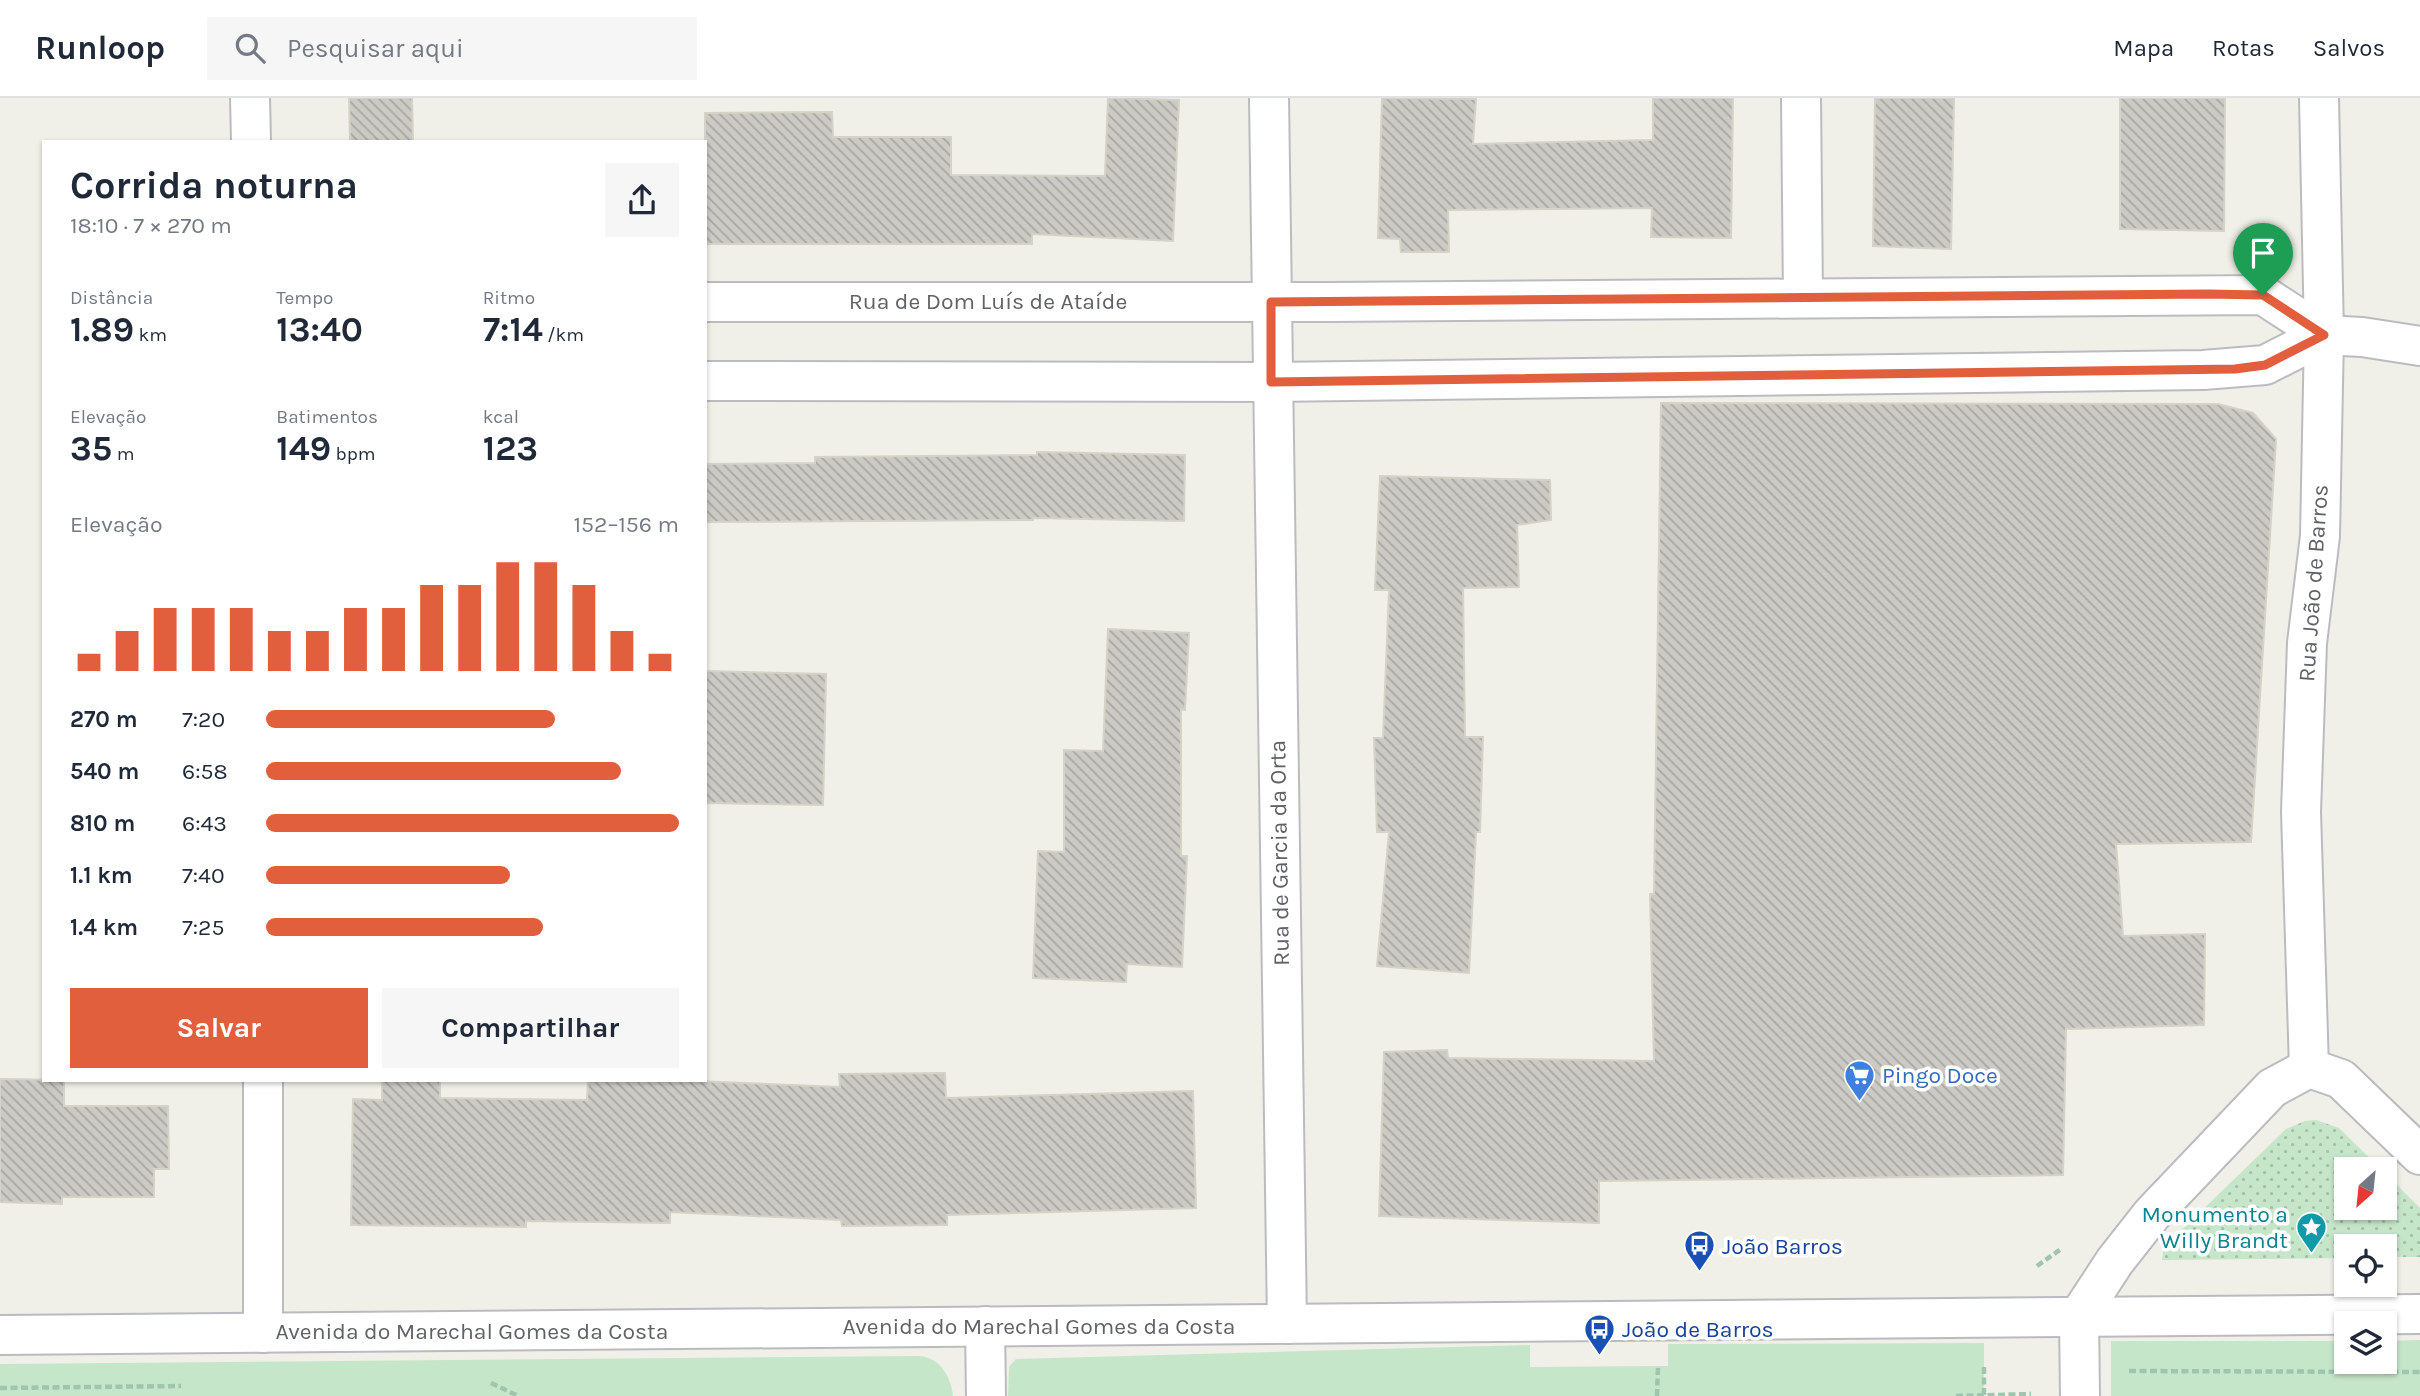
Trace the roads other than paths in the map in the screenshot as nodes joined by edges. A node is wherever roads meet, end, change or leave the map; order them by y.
1 (250, 98) edge
2 (1269, 98) edge
3 (1801, 98) edge
4 (2319, 98) edge
5 (251, 140) edge
6 (1803, 298) junction
7 (707, 302) edge
8 (1271, 302) junction
9 (2324, 335) junction
10 (2420, 346) edge
11 (707, 381) edge
12 (1271, 382) junction
13 (2309, 1068) junction
14 (263, 1082) edge
15 (2420, 1155) edge
16 (2420, 1314) edge
17 (2079, 1316) junction
18 (1287, 1324) junction
19 (985, 1326) junction
20 (263, 1333) junction
21 (0, 1335) edge
22 (986, 1396) edge
23 (2080, 1396) edge

1 - 5 street
2 - 8 street
3 - 6 street
4 - 9 street, Rua João de Barros
6 - 8 street, Rua de Dom Luís de Ataíde
6 - 9 street, Rua de Dom Luís de Ataíde
7 - 8 street, Rua de Dom Luís de Ataíde
8 - 12 street
9 - 10 street
9 - 12 street
9 - 13 street, Rua João de Barros
11 - 12 street
12 - 18 street, Rua de Garcia da Orta
13 - 15 street
13 - 17 street
14 - 20 street
16 - 17 street, Avenida do Marechal Gomes da Costa
17 - 18 street, Avenida do Marechal Gomes da Costa
17 - 23 street
18 - 19 street, Avenida do Marechal Gomes da Costa
19 - 20 street, Avenida do Marechal Gomes da Costa
19 - 22 street
20 - 21 street, Avenida do Marechal Gomes da Costa

